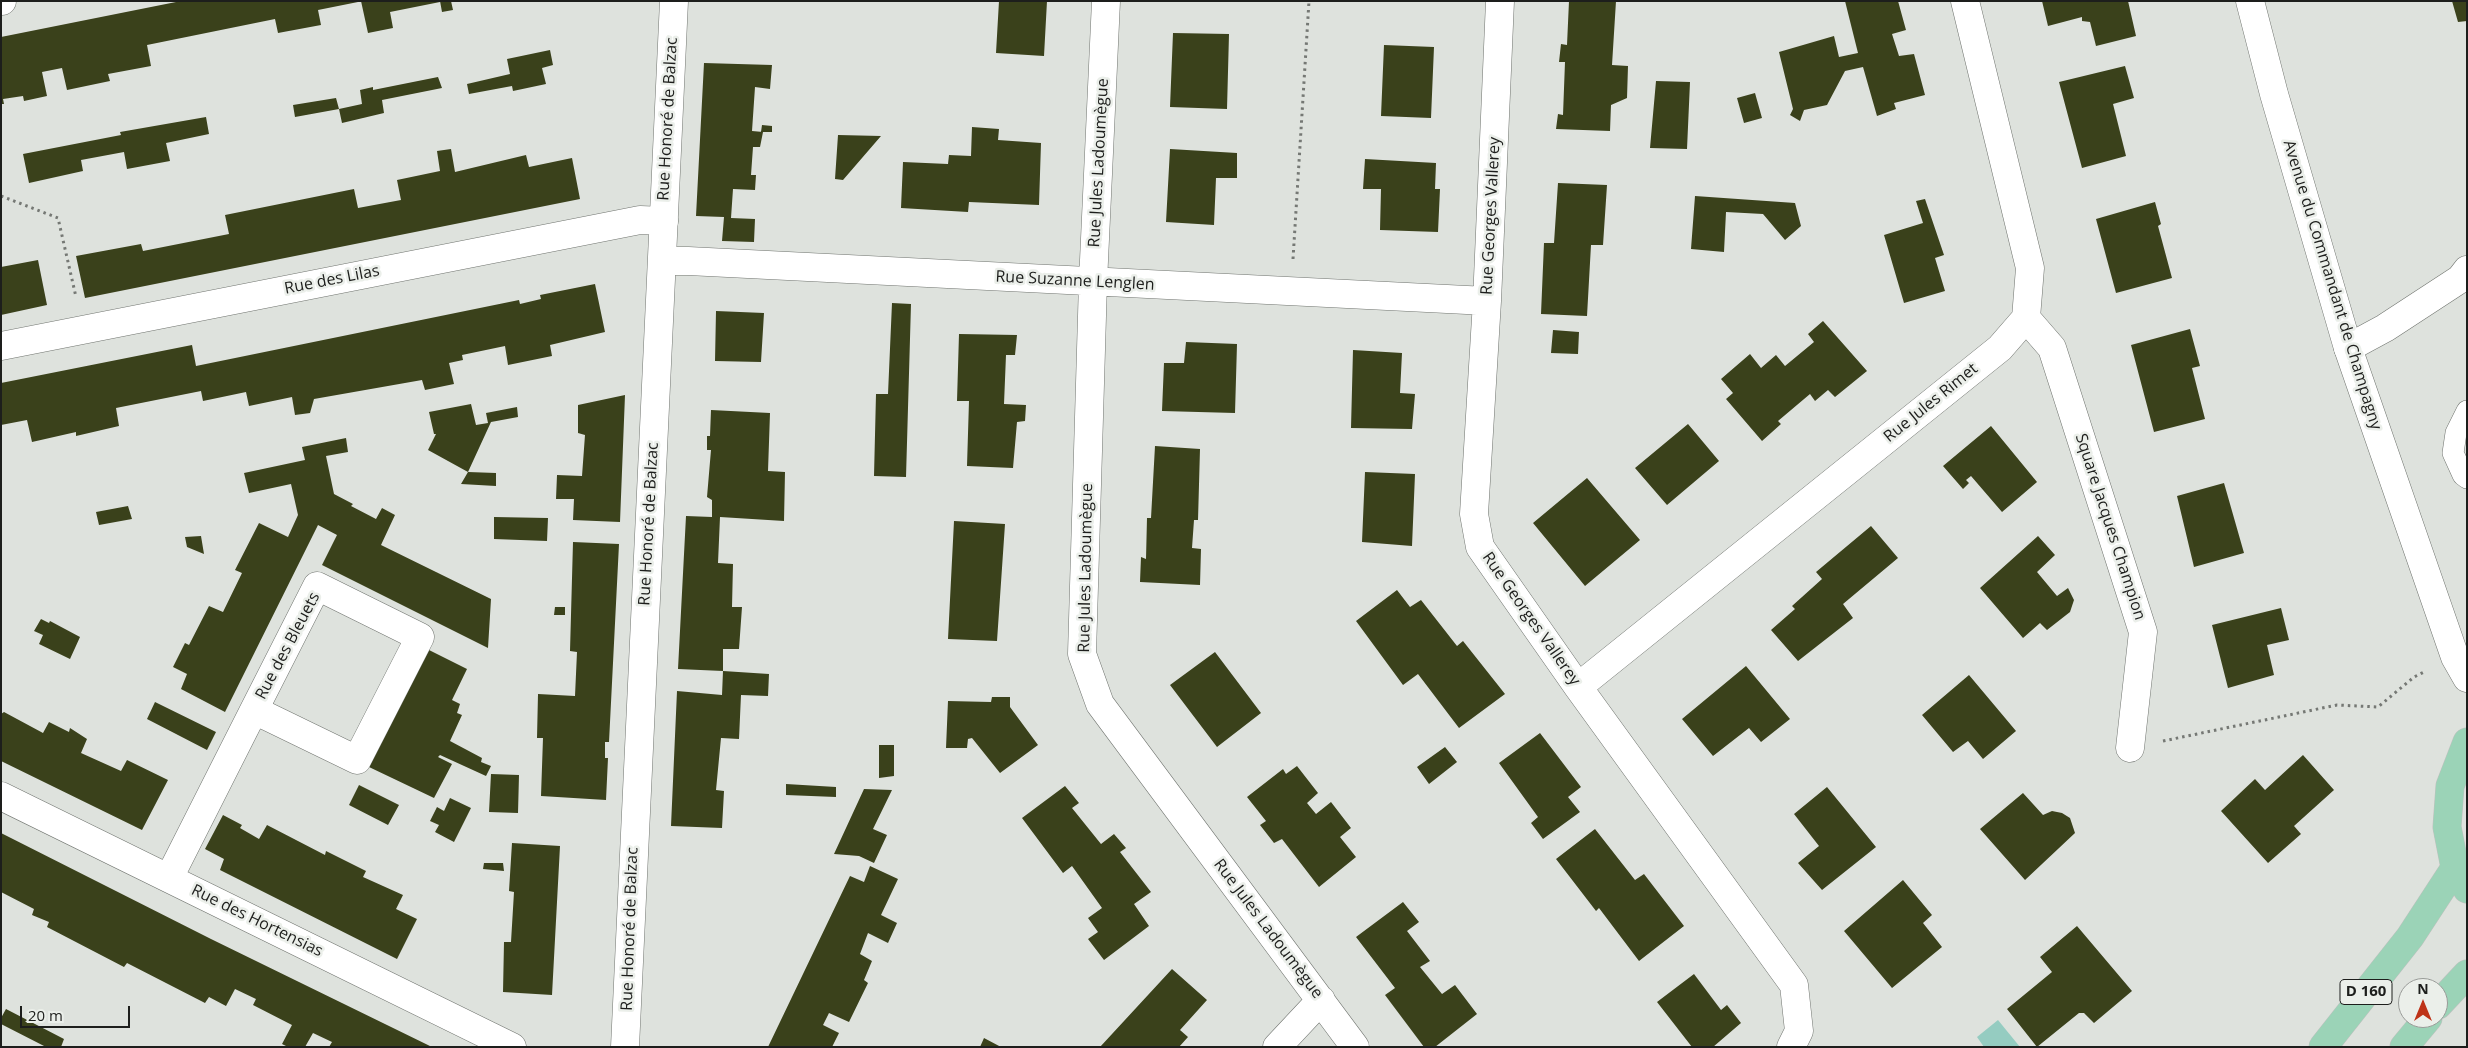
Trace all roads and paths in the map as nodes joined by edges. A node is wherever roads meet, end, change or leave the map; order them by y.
1 (674, 1) edge
2 (1106, 1) edge
3 (1309, 1) edge
4 (1500, 1) edge
5 (1965, 1) edge
6 (2250, 1) edge
7 (1, 196) edge
8 (664, 221) junction
9 (663, 261) junction
10 (2464, 279) edge
11 (1093, 282) junction
12 (1292, 292) junction
13 (1487, 301) junction
14 (2026, 318) junction
15 (83, 329) junction
16 (1, 346) edge
17 (2348, 348) junction
18 (2467, 410) edge
19 (2467, 478) edge
20 (2461, 668) edge
21 (1578, 687) junction
22 (254, 710) junction
23 (2467, 742) edge
24 (2130, 748) joint
25 (1, 796) edge
26 (169, 878) junction
27 (2461, 879) edge
28 (2467, 974) edge
29 (2448, 994) edge
30 (1321, 1000) junction
31 (2420, 1028) edge
32 (512, 1047) edge
33 (625, 1047) edge
34 (1277, 1047) edge
35 (1355, 1047) edge
36 (1791, 1047) edge
37 (2323, 1047) edge
38 (2404, 1047) edge

1 - 8 street, Rue Honoré de Balzac
2 - 11 street, Rue Jules Ladoumègue
3 - 12 path
4 - 13 street, Rue Georges Vallerey
5 - 14 street
6 - 17 street, Avenue du Commandant de Champagny
7 - 15 path
8 - 9 street, Rue Honoré de Balzac
8 - 15 street, Rue des Lilas
9 - 11 street, Rue Suzanne Lenglen
9 - 33 street, Rue Honoré de Balzac
10 - 17 street
11 - 12 street, Rue Suzanne Lenglen
11 - 30 street, Rue Jules Ladoumègue
12 - 13 street, Rue Suzanne Lenglen
13 - 21 street, Rue Georges Vallerey
14 - 21 street, Rue Jules Rimet
14 - 24 street, Square Jacques Champion
15 - 16 street, Rue des Lilas
17 - 20 street, Avenue du Commandant de Champagny
18 - 19 lane
20 - 24 path
21 - 36 street, Rue Georges Vallerey
22 - 22 street, Rue des Bleuets
22 - 26 street, Rue des Bleuets
23 - 27 main road
25 - 26 street, Rue des Hortensias
26 - 32 street, Rue des Hortensias
27 - 37 main road, D 160
28 - 29 main road
30 - 34 street
30 - 35 street, Rue Jules Ladoumègue
31 - 38 main road

